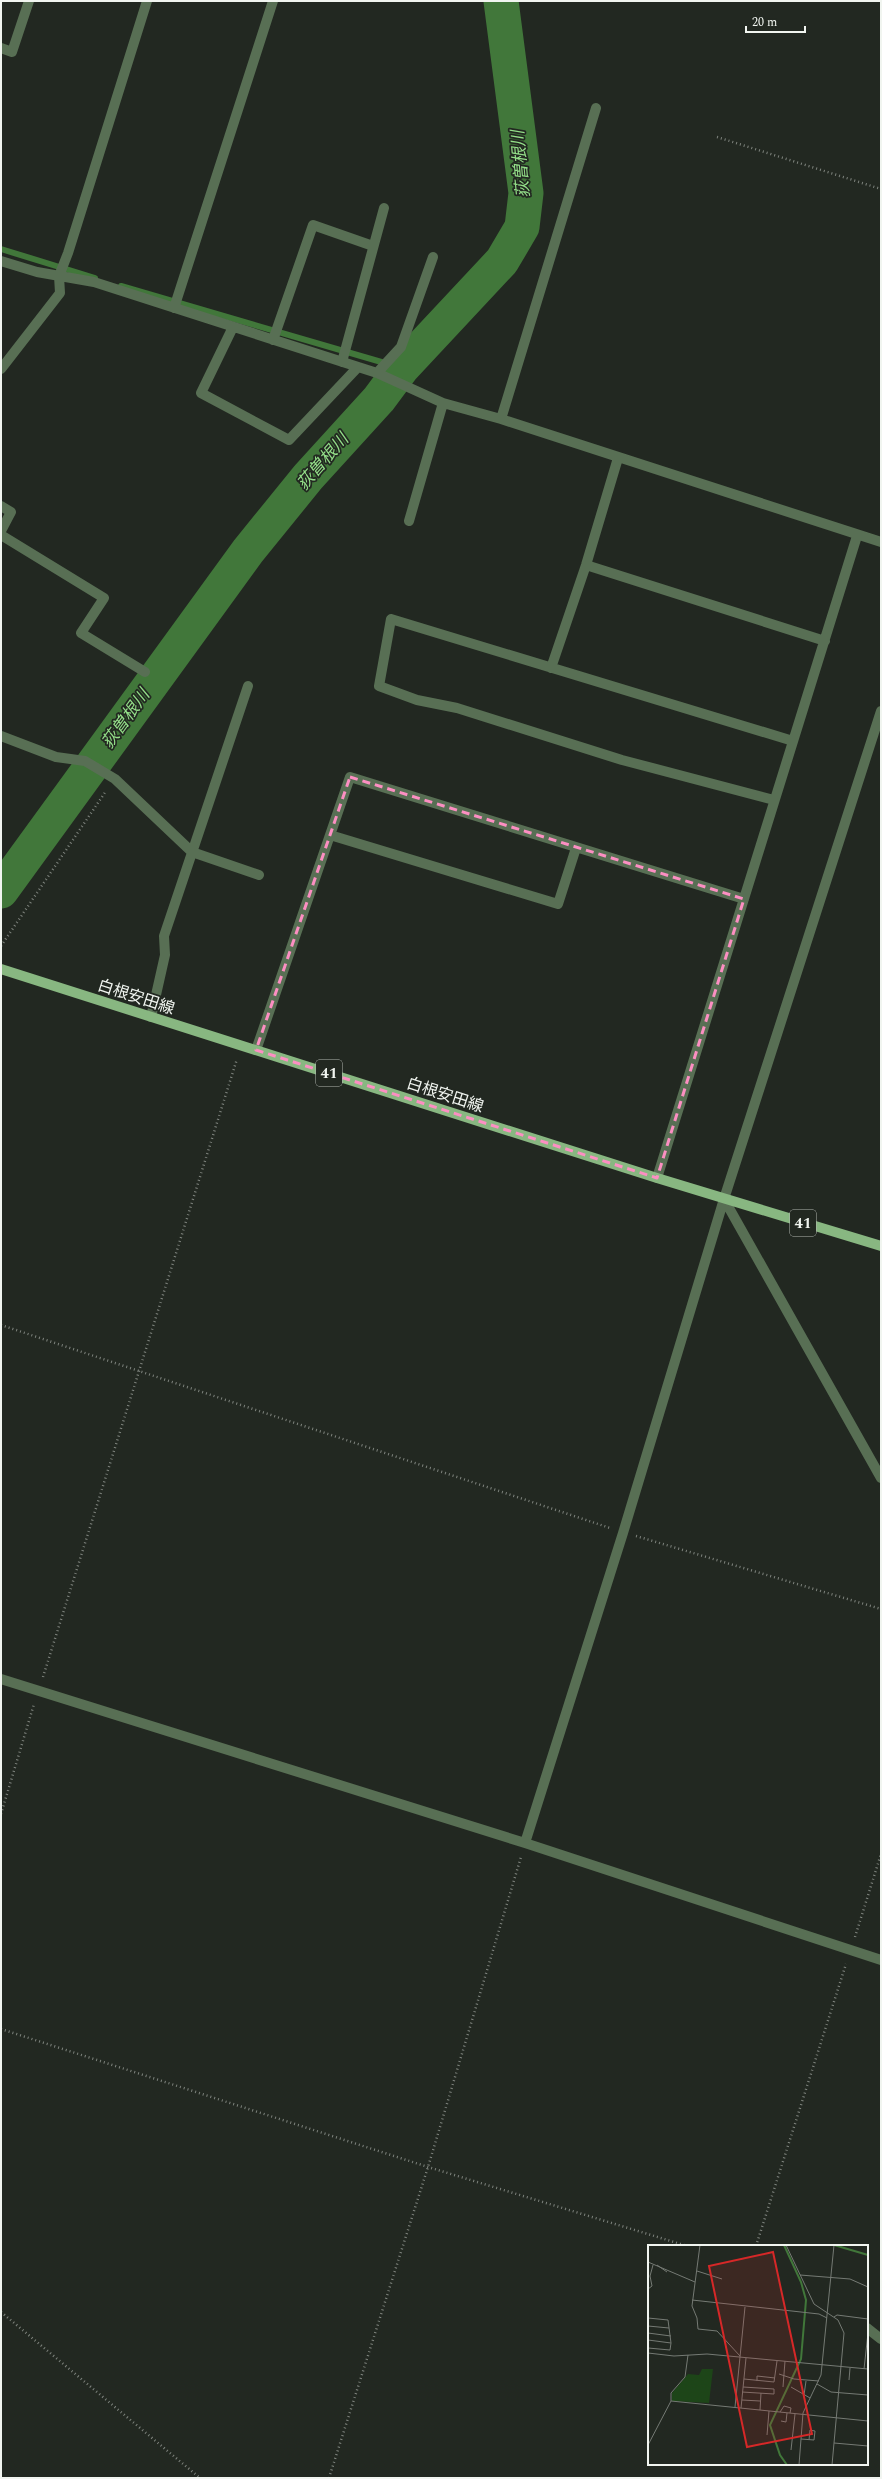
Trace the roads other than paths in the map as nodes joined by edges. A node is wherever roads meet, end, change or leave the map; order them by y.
1 (29, 1) edge
2 (147, 1) edge
3 (273, 1) edge
4 (1, 48) edge
5 (596, 108) dead end
6 (384, 208) dead end
7 (373, 246) junction
8 (434, 257) dead end
9 (1, 261) edge
10 (59, 276) junction
11 (174, 308) junction
12 (233, 327) junction
13 (273, 340) junction
14 (342, 362) junction
15 (358, 367) junction
16 (1, 369) edge
17 (377, 373) junction
18 (443, 402) junction
19 (501, 419) junction
20 (618, 458) junction
21 (1, 506) edge
22 (409, 521) dead end
23 (1, 531) edge
24 (1, 535) edge
25 (857, 536) junction
26 (881, 542) edge
27 (586, 565) junction
28 (825, 640) junction
29 (551, 668) junction
30 (144, 672) dead end
31 (248, 686) dead end
32 (881, 711) edge
33 (1, 736) edge
34 (793, 741) junction
35 (774, 800) junction
36 (330, 835) junction
37 (576, 848) junction
38 (192, 852) junction
39 (259, 875) dead end
40 (744, 899) junction
41 (1, 969) edge
42 (151, 1017) junction
43 (256, 1050) junction
44 (657, 1178) junction
45 (724, 1199) junction
46 (881, 1246) edge
47 (881, 1478) edge
48 (1, 1679) edge
49 (525, 1843) junction
50 (881, 1960) edge
51 (868, 2329) edge
52 (881, 2339) edge

1 - 4 street
2 - 10 street
3 - 11 street
5 - 19 street
6 - 7 street
7 - 13 street
7 - 14 street
8 - 17 street
9 - 10 street
10 - 11 street
10 - 16 street
11 - 12 street
12 - 13 street
12 - 15 street
13 - 14 street
14 - 15 street
15 - 17 street
17 - 18 street
18 - 19 street
18 - 22 street
19 - 20 street
20 - 25 street
20 - 27 street
21 - 23 street
24 - 30 street
25 - 26 street
25 - 28 street
27 - 28 street
27 - 29 street
28 - 34 street
29 - 34 street
29 - 35 street
31 - 38 street
32 - 45 street
33 - 38 street
34 - 35 street
35 - 40 street
36 - 37 street
36 - 37 street
36 - 43 street
37 - 40 street
38 - 39 street
38 - 42 street
40 - 44 street
41 - 42 main road, 白根安田線 / 41
42 - 43 main road, 白根安田線 / 41
43 - 44 main road, 白根安田線 / 41
44 - 45 main road, 白根安田線 / 41
45 - 46 main road, 白根安田線 / 41
45 - 47 street
45 - 49 street
48 - 49 street
49 - 50 street
51 - 52 street

